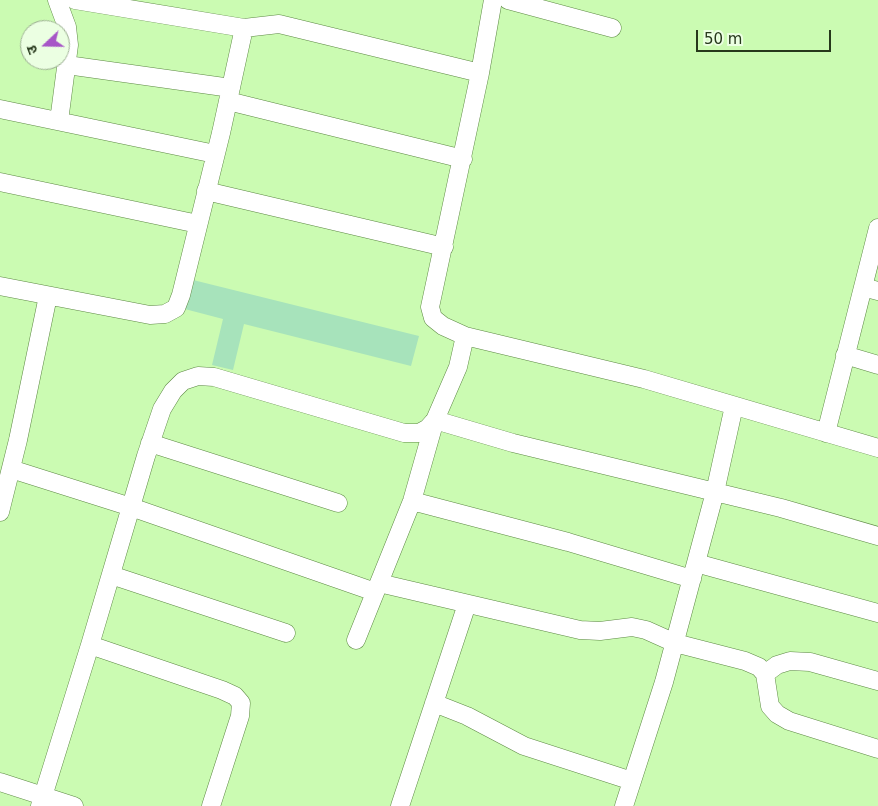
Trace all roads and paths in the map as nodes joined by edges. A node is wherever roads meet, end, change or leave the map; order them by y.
1 (57, 0) edge
2 (75, 0) edge
3 (493, 0) edge
4 (508, 0) edge
5 (65, 20) edge
6 (244, 28) junction
7 (612, 28) dead end
8 (70, 66) edge
9 (66, 70) edge
10 (480, 73) junction
11 (229, 95) junction
12 (0, 109) edge
13 (60, 121) junction
14 (215, 154) junction
15 (463, 159) junction
16 (0, 182) edge
17 (206, 191) junction
18 (198, 224) junction
19 (878, 228) edge
20 (444, 247) junction
21 (0, 286) edge
22 (871, 289) edge
23 (48, 296) junction
24 (465, 336) junction
25 (846, 355) junction
26 (878, 365) edge
27 (734, 406) junction
28 (435, 420) junction
29 (826, 433) junction
30 (150, 443) junction
31 (878, 448) edge
32 (11, 469) junction
33 (715, 492) junction
34 (412, 501) junction
35 (338, 503) dead end
36 (131, 507) junction
37 (0, 512) edge
38 (878, 536) edge
39 (694, 571) junction
40 (111, 576) junction
41 (377, 587) junction
42 (467, 604) junction
43 (878, 613) edge
44 (286, 633) dead end
45 (356, 640) dead end
46 (675, 642) junction
47 (90, 645) junction
48 (765, 674) junction
49 (878, 681) edge
50 (434, 703) junction
51 (878, 749) edge
52 (632, 781) junction
53 (0, 782) edge
54 (41, 801) edge
55 (74, 806) edge
56 (211, 806) edge
57 (400, 806) edge
58 (624, 806) edge

1 - 5 street
2 - 6 street
3 - 10 street
4 - 7 street
6 - 10 street
6 - 11 street
8 - 11 street
9 - 13 street
10 - 15 street
11 - 14 street
11 - 15 street
12 - 13 street
13 - 14 street
14 - 17 street
15 - 20 street
16 - 18 street
17 - 18 street
17 - 20 street
18 - 23 street
19 - 22 street
20 - 24 street
21 - 23 street
22 - 25 street
23 - 32 street
24 - 27 street
24 - 28 street
25 - 26 street
25 - 29 street
27 - 29 street
27 - 33 street
28 - 30 street
28 - 33 street
28 - 34 street
29 - 31 street
30 - 35 street
30 - 36 street
32 - 36 street
32 - 37 street
33 - 38 street
33 - 39 street
34 - 39 street
34 - 41 street
36 - 40 street
36 - 41 street
39 - 43 street
39 - 46 street
40 - 44 street
40 - 47 street
41 - 42 street
41 - 45 street
42 - 46 street
42 - 50 street
46 - 48 street
46 - 52 street
47 - 54 street
47 - 56 street
48 - 49 street
48 - 51 street
50 - 52 street
50 - 57 street
52 - 58 street
53 - 54 street
54 - 55 street

